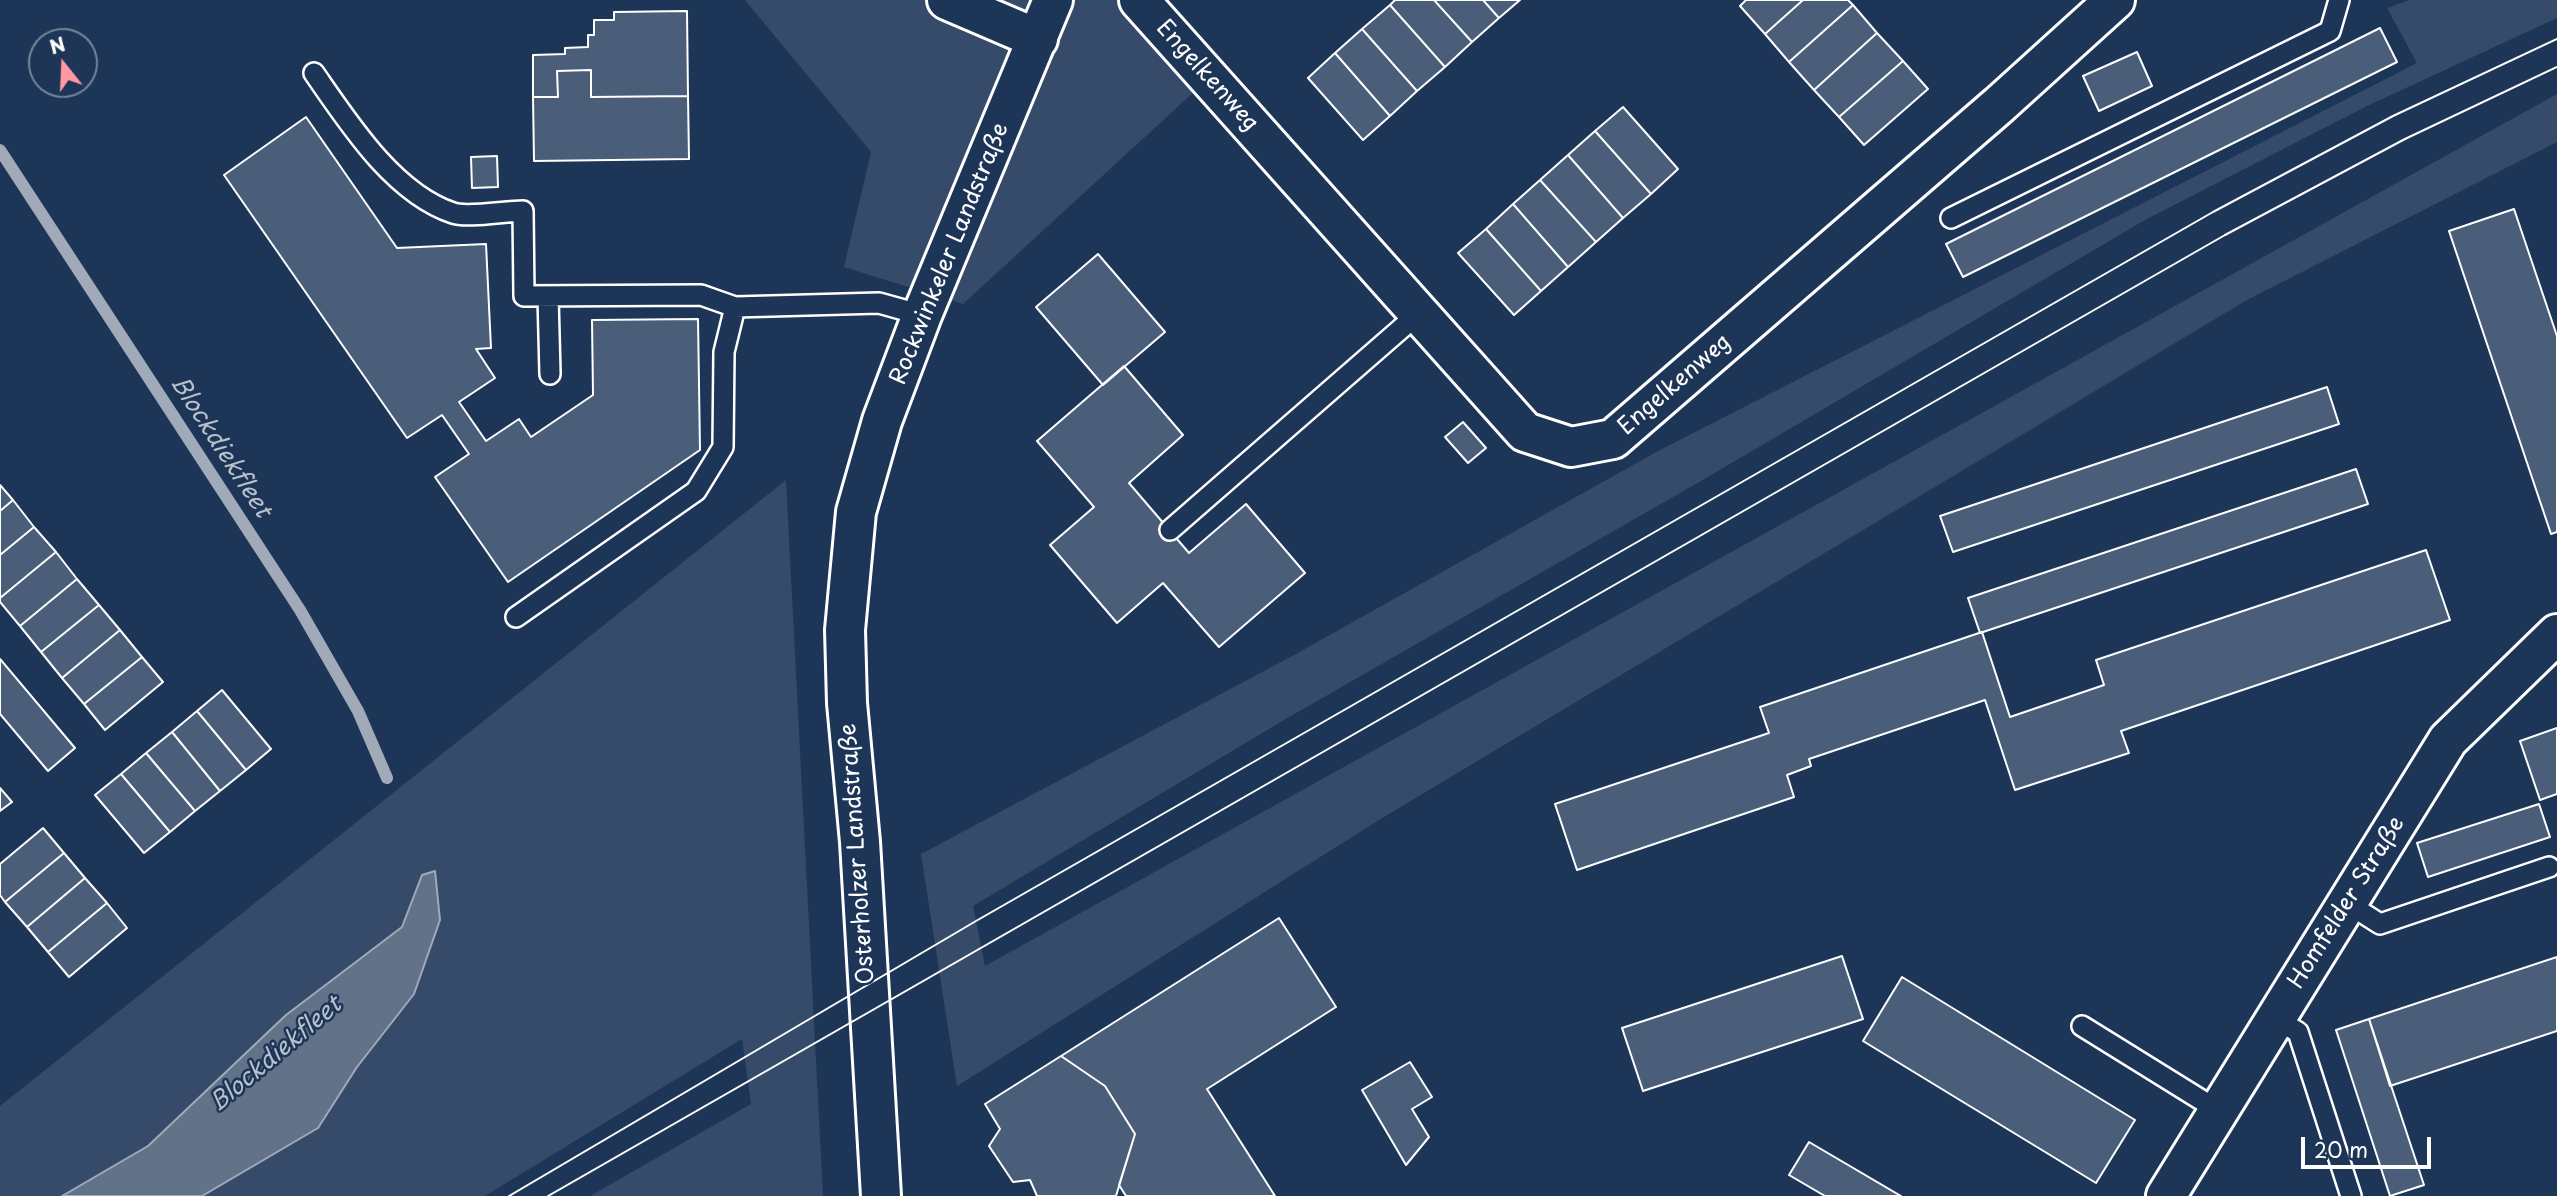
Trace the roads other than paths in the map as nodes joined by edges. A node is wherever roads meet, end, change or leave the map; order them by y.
1 (947, 0) edge
2 (1054, 0) edge
3 (1139, 0) edge
4 (2115, 0) edge
5 (2339, 0) edge
6 (1038, 38) junction
7 (314, 73) dead end
8 (1951, 218) dead end
9 (548, 296) junction
10 (735, 307) junction
11 (1419, 313) junction
12 (922, 315) junction
13 (550, 374) dead end
14 (856, 512) joint
15 (1170, 530) dead end
16 (516, 617) dead end
17 (2557, 634) edge
18 (2549, 867) dead end
19 (2347, 903) junction
20 (2276, 1019) junction
21 (2082, 1026) dead end
22 (2219, 1111) junction
23 (881, 1196) edge
24 (2166, 1196) edge
25 (2351, 1196) edge

1 - 6 street
2 - 6 street, Rockwinkeler Landstraße
3 - 11 street, Engelkenweg
4 - 11 street, Engelkenweg
5 - 8 lane
6 - 12 street, Rockwinkeler Landstraße
7 - 9 lane
9 - 10 lane
9 - 13 lane
10 - 12 lane
10 - 16 lane
11 - 15 lane
12 - 14 street, Rockwinkeler Landstraße
14 - 23 street, Osterholzer Landstraße
17 - 19 street, Homfelder Straße
18 - 19 lane
19 - 20 street, Homfelder Straße
20 - 22 street, Homfelder Straße
20 - 25 lane
21 - 22 lane
22 - 24 street, Homfelder Straße

